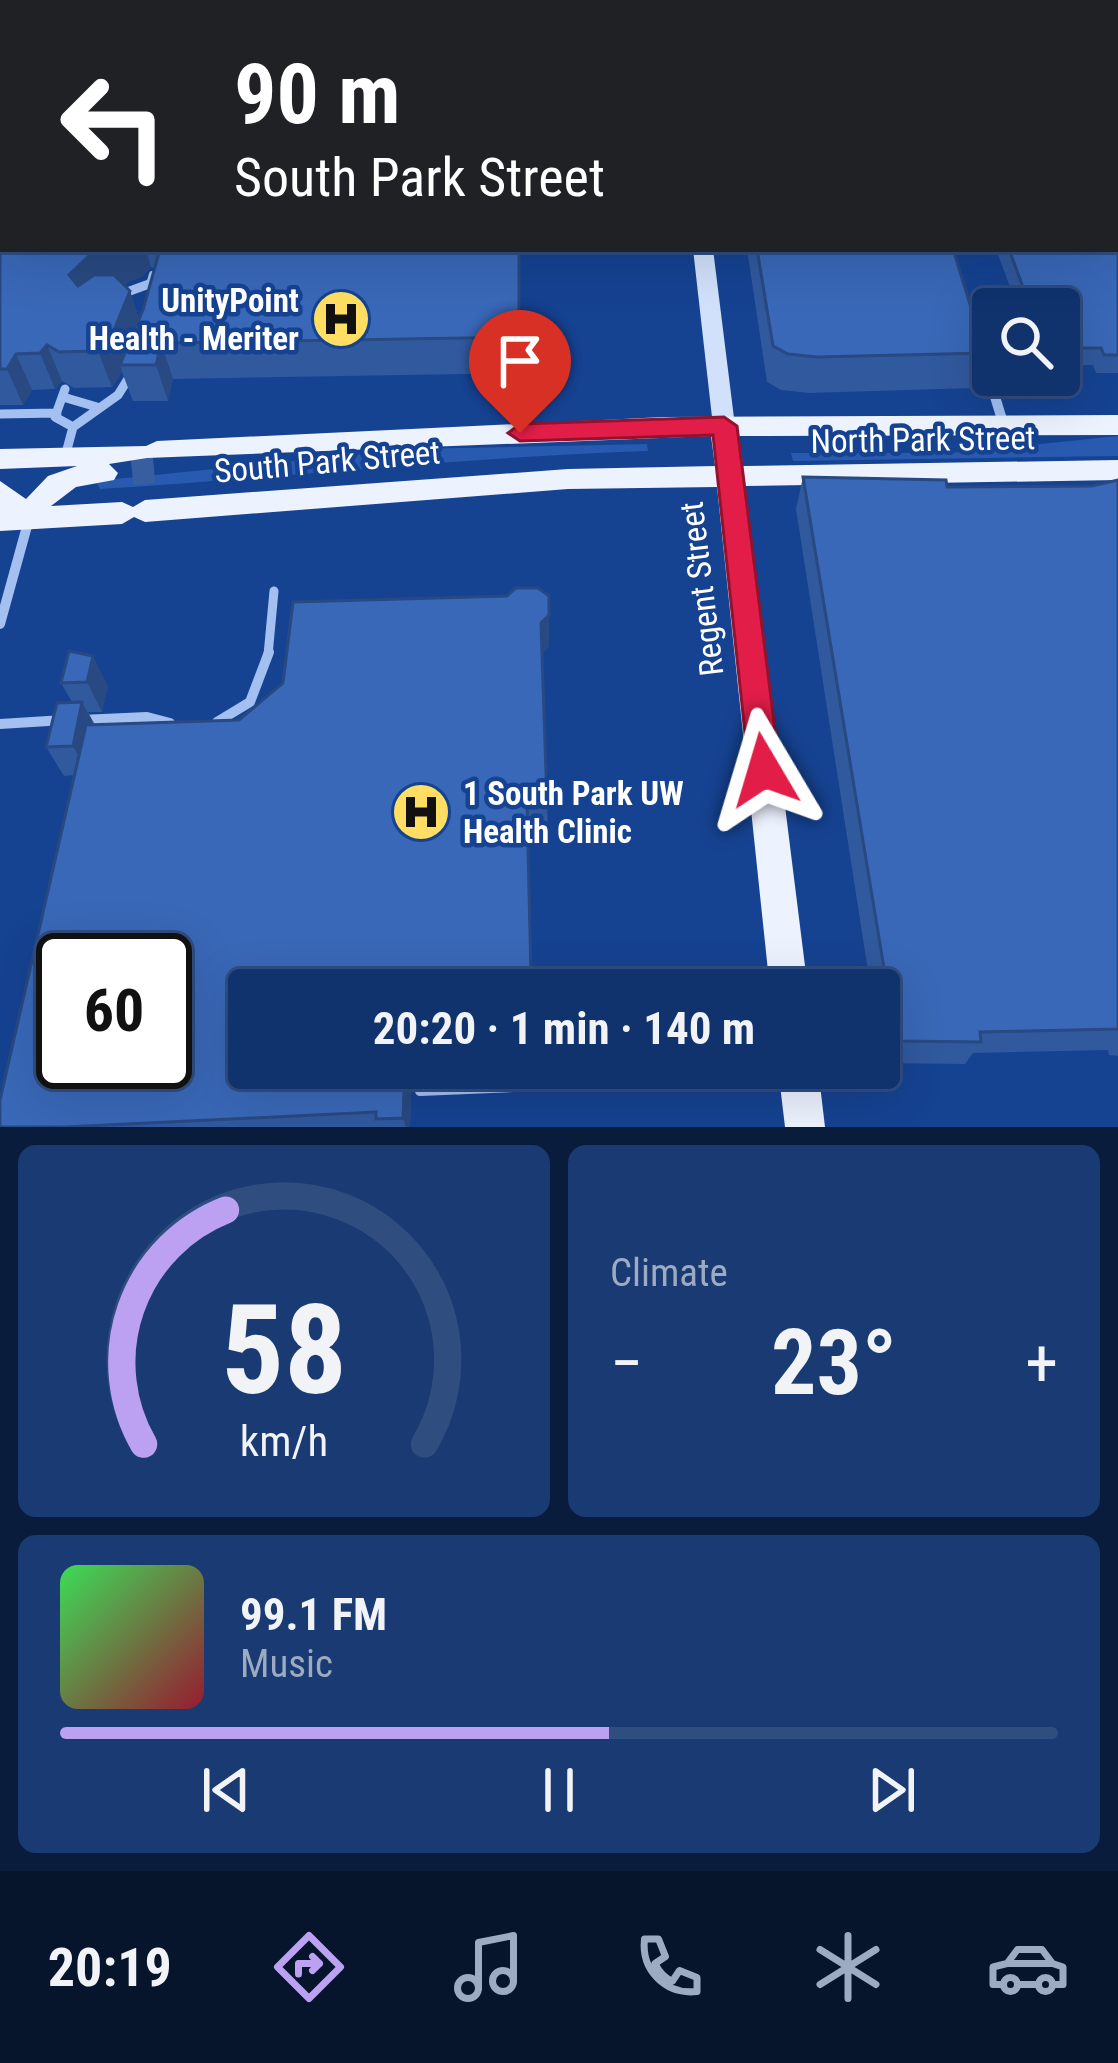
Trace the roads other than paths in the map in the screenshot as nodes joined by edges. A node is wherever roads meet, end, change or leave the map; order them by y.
1 (703, 252) edge
2 (152, 274) edge
3 (130, 302) edge
4 (142, 363) edge
5 (995, 396) edge
6 (105, 406) junction
7 (57, 413) junction
8 (0, 415) edge
9 (1118, 425) edge
10 (724, 426) junction
11 (1004, 426) junction
12 (73, 427) junction
13 (64, 457) junction
14 (0, 460) edge
15 (145, 461) junction
16 (1118, 470) edge
17 (730, 478) junction
18 (0, 492) edge
19 (15, 520) edge
20 (274, 591) dead end
21 (0, 625) edge
22 (201, 722) edge
23 (180, 723) edge
24 (0, 724) edge
25 (787, 969) edge
26 (468, 1089) edge
27 (800, 1089) edge
28 (420, 1091) dead end
29 (805, 1127) edge

1 - 10 main road, Regent Street
2 - 3 lane
4 - 6 lane
5 - 11 street
6 - 7 lane
6 - 12 lane
7 - 8 lane
7 - 12 lane
9 - 11 main road, North Park Street
10 - 11 main road, North Park Street
10 - 15 main road, South Park Street
10 - 17 main road, Regent Street
12 - 13 lane
13 - 14 main road
13 - 15 main road
15 - 19 main road
16 - 17 main road, North Park Street
17 - 19 main road, South Park Street
17 - 25 main road, Regent Street
18 - 19 main road
19 - 21 street
20 - 22 lane
23 - 24 lane
26 - 28 lane
27 - 29 main road

